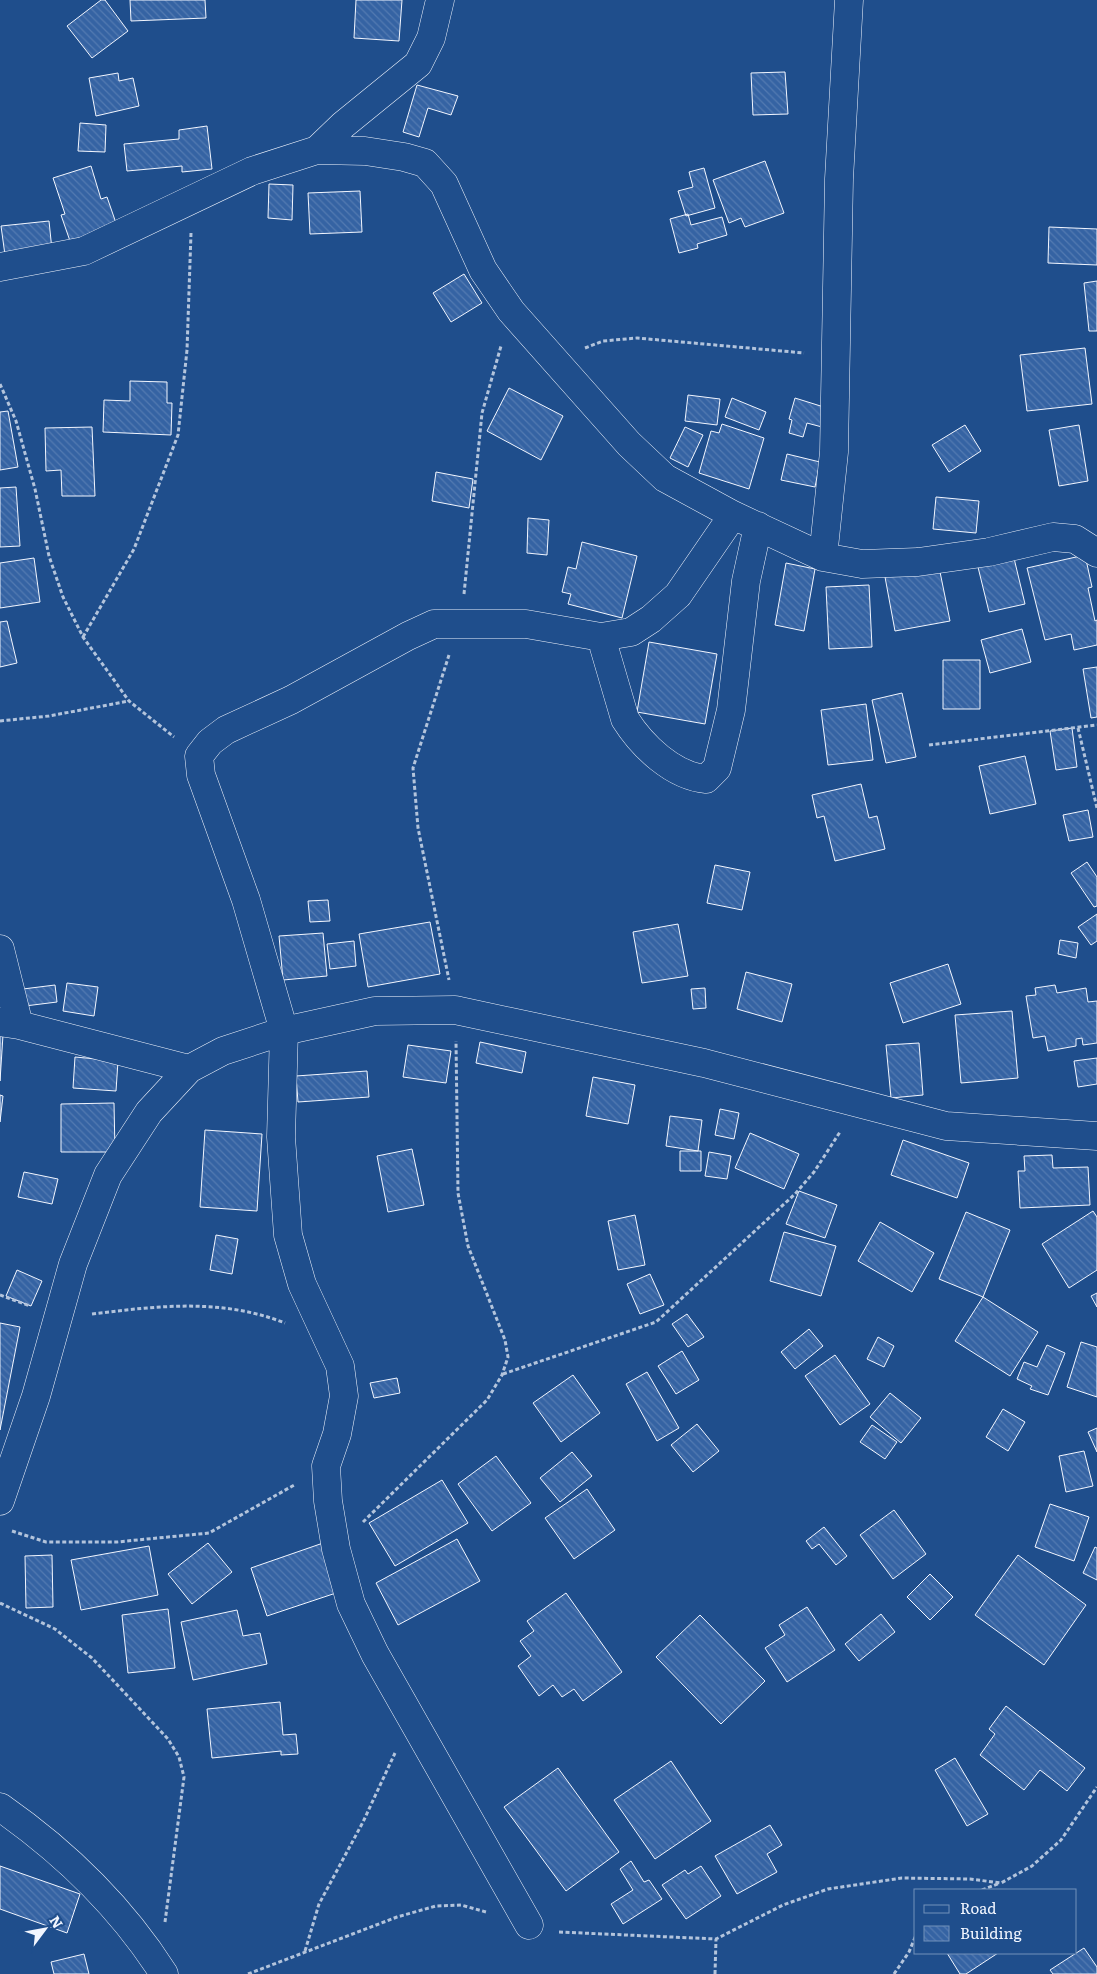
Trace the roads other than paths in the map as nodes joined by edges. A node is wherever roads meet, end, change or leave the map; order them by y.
1 (440, 0) edge
2 (849, 0) edge
3 (317, 150) junction
4 (0, 267) edge
5 (733, 515) junction
6 (758, 526) junction
7 (1097, 553) edge
8 (823, 557) junction
9 (601, 638) junction
10 (0, 949) edge
11 (10, 1023) edge
12 (284, 1031) junction
13 (189, 1069) junction
14 (1097, 1136) edge
15 (0, 1501) edge
16 (0, 1806) edge
17 (529, 1926) road end
18 (160, 1968) edge

1 - 3 street
2 - 8 street
3 - 4 street
3 - 5 street
5 - 6 street
5 - 9 street
6 - 8 street
6 - 9 street
7 - 8 street
9 - 12 street
10 - 11 street
11 - 13 street
12 - 13 street
12 - 14 street
12 - 17 street
13 - 15 street
16 - 18 street

